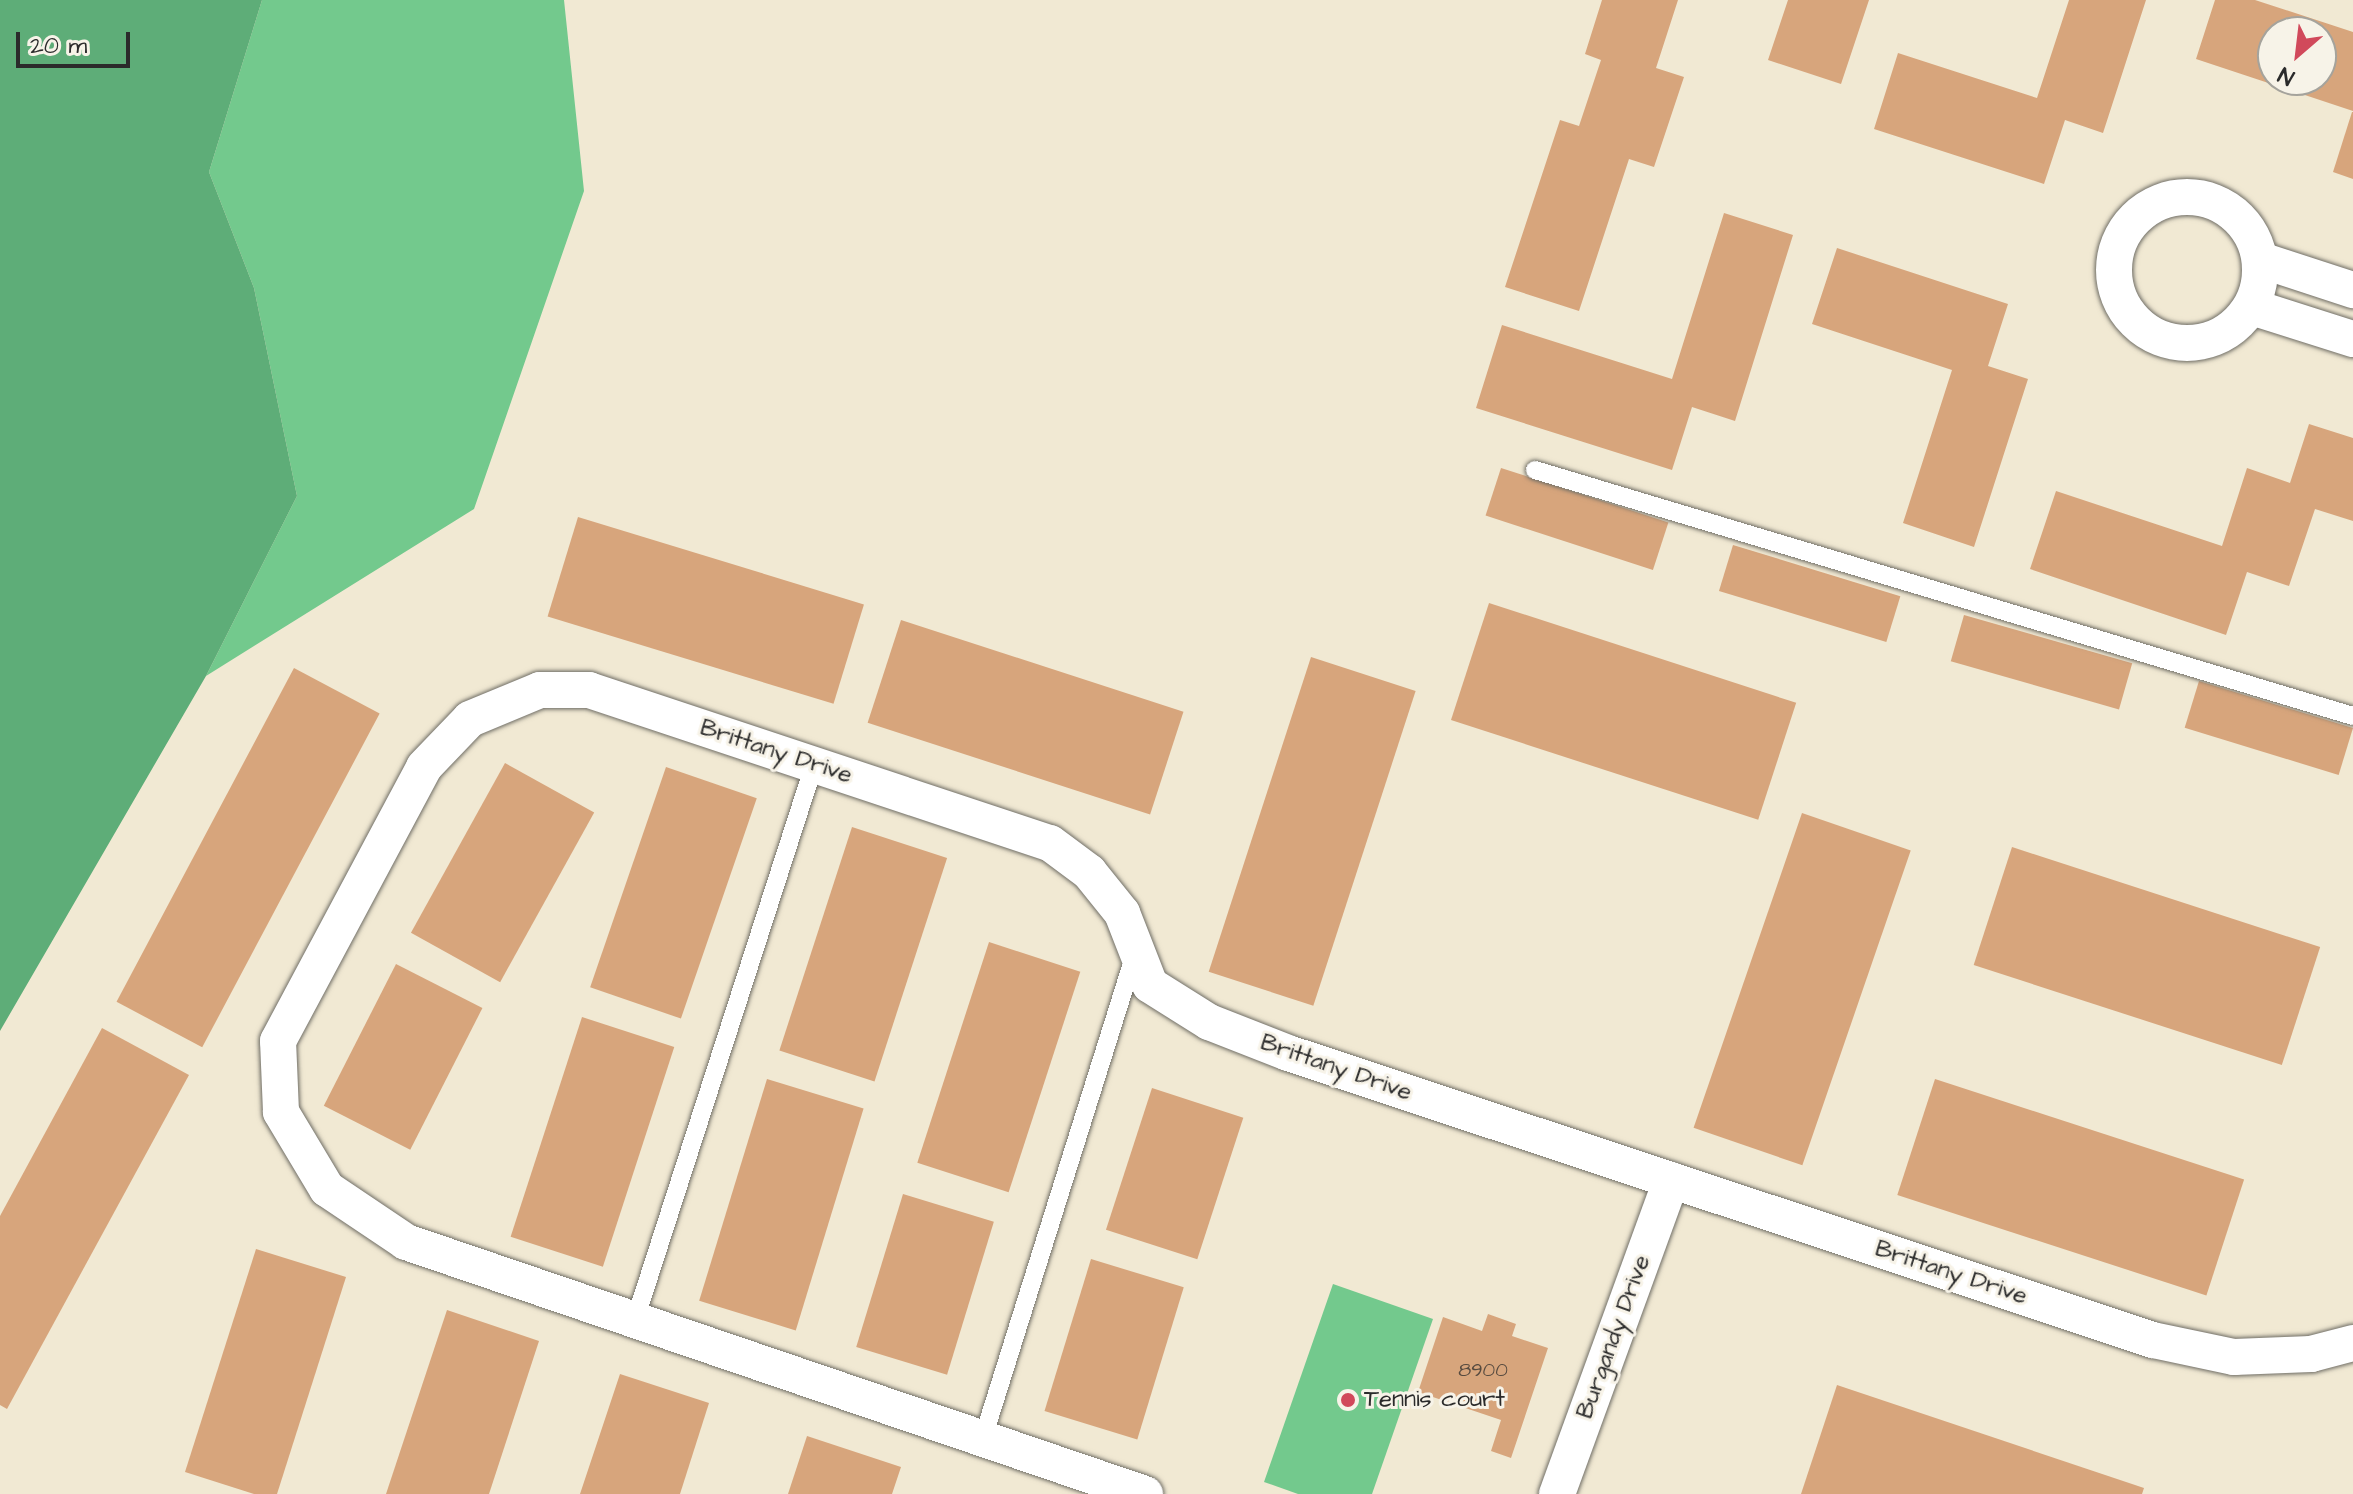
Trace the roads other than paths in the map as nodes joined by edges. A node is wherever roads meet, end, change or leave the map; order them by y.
1 (2261, 260) junction
2 (2353, 290) edge
3 (2252, 307) junction
4 (2353, 339) edge
5 (1535, 470) dead end
6 (2353, 716) edge
7 (814, 765) junction
8 (1136, 949) junction
9 (1671, 1180) junction
10 (635, 1320) junction
11 (2353, 1343) edge
12 (983, 1438) junction
13 (1145, 1494) edge
14 (1557, 1494) edge

1 - 2 street
1 - 3 street
1 - 3 street
3 - 4 street
5 - 6 lane
7 - 8 street, Brittany Drive
7 - 10 lane
7 - 10 street, Brittany Drive
8 - 9 street, Brittany Drive
8 - 12 lane
9 - 11 street, Brittany Drive
9 - 14 street, Burgandy Drive
10 - 12 street, Brittany Drive
12 - 13 street, Brittany Drive

